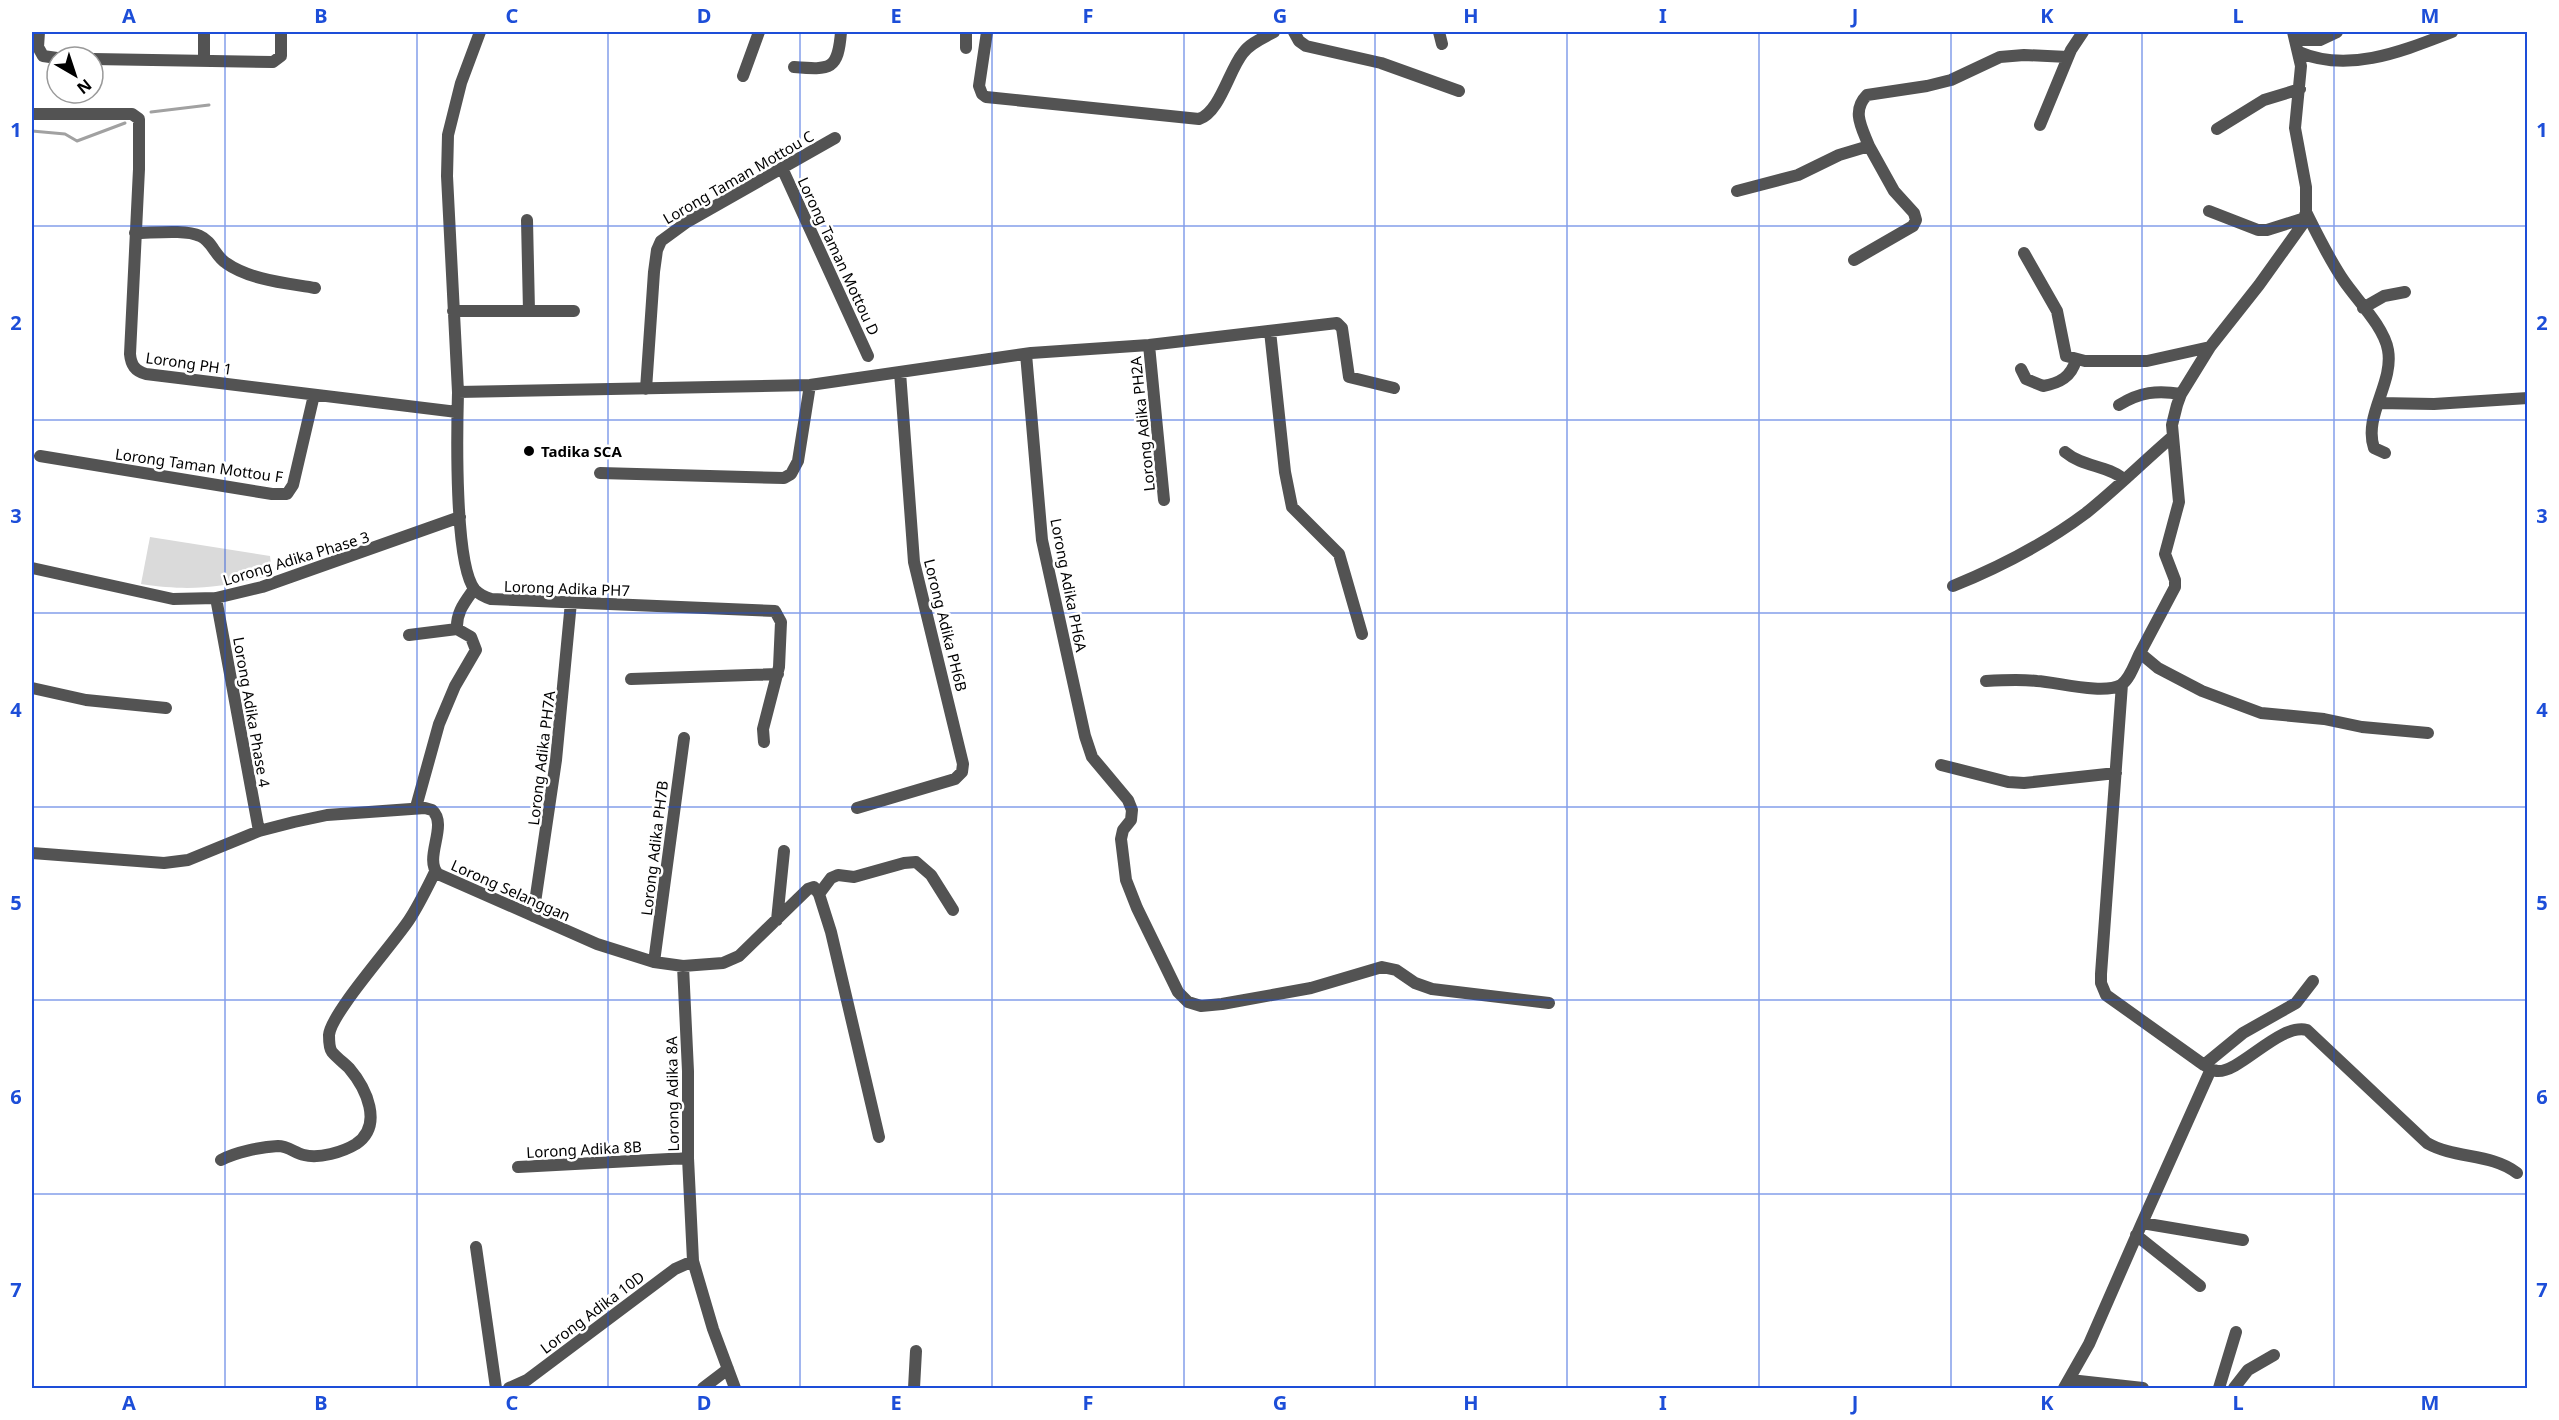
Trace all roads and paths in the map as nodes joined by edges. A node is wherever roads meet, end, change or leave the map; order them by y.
1 (39, 32) edge
2 (204, 32) edge
3 (281, 32) edge
4 (480, 32) edge
5 (759, 32) edge
6 (841, 32) edge
7 (966, 32) edge
8 (987, 32) edge
9 (1274, 32) edge
10 (1294, 32) edge
11 (2083, 32) edge
12 (2337, 32) edge
13 (2452, 32) edge
14 (2296, 41) edge
15 (966, 48) dead end
16 (35, 54) edge
17 (2068, 57) junction
18 (105, 59) edge
19 (204, 61) junction
20 (794, 67) dead end
21 (743, 76) dead end
22 (2300, 89) junction
23 (1459, 91) dead end
24 (32, 114) edge
25 (2040, 125) dead end
26 (2217, 129) dead end
27 (835, 138) dead end
28 (1869, 146) junction
29 (782, 168) junction
30 (1737, 191) dead end
31 (2209, 211) dead end
32 (2305, 215) junction
33 (527, 220) dead end
34 (135, 233) junction
35 (2024, 253) dead end
36 (1854, 260) dead end
37 (315, 288) dead end
38 (2405, 292) dead end
39 (2363, 308) junction
40 (453, 311) junction
41 (529, 311) junction
42 (574, 312) dead end
43 (1270, 331) junction
44 (1149, 345) junction
45 (2210, 347) junction
46 (1026, 354) junction
47 (868, 356) dead end
48 (2076, 360) junction
49 (2021, 369) dead end
50 (900, 372) junction
51 (810, 385) junction
52 (1394, 388) dead end
53 (646, 389) junction
54 (458, 392) junction
55 (2181, 394) junction
56 (314, 395) junction
57 (2528, 398) edge
58 (2379, 404) junction
59 (2119, 405) dead end
60 (457, 412) junction
61 (2172, 437) junction
62 (2065, 452) dead end
63 (2385, 453) dead end
64 (40, 456) dead end
65 (600, 473) dead end
66 (2124, 479) junction
67 (1164, 500) dead end
68 (460, 518) junction
69 (32, 568) edge
70 (1953, 586) dead end
71 (474, 589) junction
72 (216, 598) junction
73 (571, 602) junction
74 (457, 629) junction
75 (1362, 633) dead end
76 (409, 635) dead end
77 (2140, 653) junction
78 (778, 674) junction
79 (631, 679) dead end
80 (1986, 681) dead end
81 (2122, 684) junction
82 (32, 688) edge
83 (166, 708) dead end
84 (2428, 733) dead end
85 (684, 738) dead end
86 (764, 742) dead end
87 (1941, 765) dead end
88 (2116, 773) junction
89 (416, 807) junction
90 (857, 808) dead end
91 (259, 831) junction
92 (784, 851) dead end
93 (32, 853) edge
94 (435, 872) junction
95 (819, 894) junction
96 (953, 910) dead end
97 (533, 916) junction
98 (777, 920) junction
99 (654, 962) junction
100 (683, 966) junction
101 (2313, 981) dead end
102 (1550, 1003) dead end
103 (2207, 1067) junction
104 (879, 1137) dead end
105 (688, 1158) junction
106 (221, 1160) dead end
107 (518, 1167) dead end
108 (2517, 1173) dead end
109 (2142, 1223) junction
110 (2136, 1235) junction
111 (2243, 1240) dead end
112 (476, 1247) dead end
113 (693, 1261) junction
114 (2200, 1286) dead end
115 (2236, 1332) dead end
116 (916, 1351) dead end
117 (2274, 1355) dead end
118 (728, 1369) junction
119 (2067, 1384) edge
120 (496, 1389) edge
121 (509, 1389) edge
122 (703, 1389) edge
123 (735, 1389) edge
124 (914, 1389) edge
125 (2143, 1389) edge
126 (2218, 1389) edge
127 (2234, 1389) edge

1 - 16 street
2 - 19 street
3 - 19 street
4 - 40 street
5 - 21 street
6 - 20 street
7 - 15 street
8 - 9 street
10 - 23 street
11 - 17 street
12 - 14 street
13 - 14 street
14 - 22 street
17 - 25 street
17 - 28 street
18 - 19 street
22 - 26 street
22 - 32 street
24 - 34 street, Lorong PH 1
27 - 29 street, Lorong Taman Mottou C
28 - 30 street
28 - 36 street
29 - 47 street, Lorong Taman Mottou D
29 - 53 street, Lorong Taman Mottou C
31 - 32 street
32 - 39 street
32 - 45 street
33 - 41 street
34 - 37 street
34 - 56 street, Lorong PH 1
35 - 48 street
38 - 39 street
39 - 58 street
40 - 41 street
40 - 54 street
41 - 42 street
43 - 44 street
43 - 52 street
43 - 75 street
44 - 46 street
44 - 67 street, Lorong Adika PH2A
45 - 48 street
45 - 55 street
46 - 50 street
46 - 102 street, Lorong Adika PH6A
48 - 49 street
50 - 51 street
50 - 90 street, Lorong Adika PH6B
51 - 53 street
51 - 65 street
53 - 54 street
54 - 60 street
55 - 59 street
55 - 61 street
56 - 60 street, Lorong PH 1
56 - 64 street, Lorong Taman Mottou F
57 - 58 street
58 - 63 street
60 - 68 street
61 - 66 street
61 - 77 street
62 - 66 street
66 - 70 street
68 - 71 street
68 - 72 street, Lorong Adika Phase 3
69 - 72 street, Lorong Adika Phase 3
71 - 73 street, Lorong Adika PH7
71 - 74 street
72 - 91 street, Lorong Adika Phase 4
73 - 78 street, Lorong Adika PH7
73 - 97 street, Lorong Adika PH7A
74 - 76 street
74 - 89 street
77 - 81 street
77 - 84 street
78 - 79 street
78 - 86 street
80 - 81 street
81 - 88 street
82 - 83 street
85 - 99 street, Lorong Adika PH7B
87 - 88 street
88 - 103 street
89 - 91 street
89 - 94 street, Lorong Selanggan
91 - 93 street
92 - 98 street
94 - 97 street, Lorong Selanggan
94 - 106 street
95 - 96 street
95 - 98 street, Lorong Selanggan
95 - 104 street
97 - 99 street, Lorong Selanggan
98 - 100 street, Lorong Selanggan
99 - 100 street, Lorong Selanggan
100 - 105 street, Lorong Adika 8A
101 - 103 street
103 - 108 street
103 - 109 street
105 - 107 street, Lorong Adika 8B
105 - 113 street, Lorong Adika 8A
109 - 110 street
109 - 111 street
110 - 114 street
110 - 119 street
112 - 120 street
113 - 118 street, Lorong Adika 8A
113 - 121 street, Lorong Adika 10D
115 - 126 street
116 - 124 street
117 - 127 street
118 - 122 street
118 - 123 street, Lorong Adika 8A
119 - 125 street

